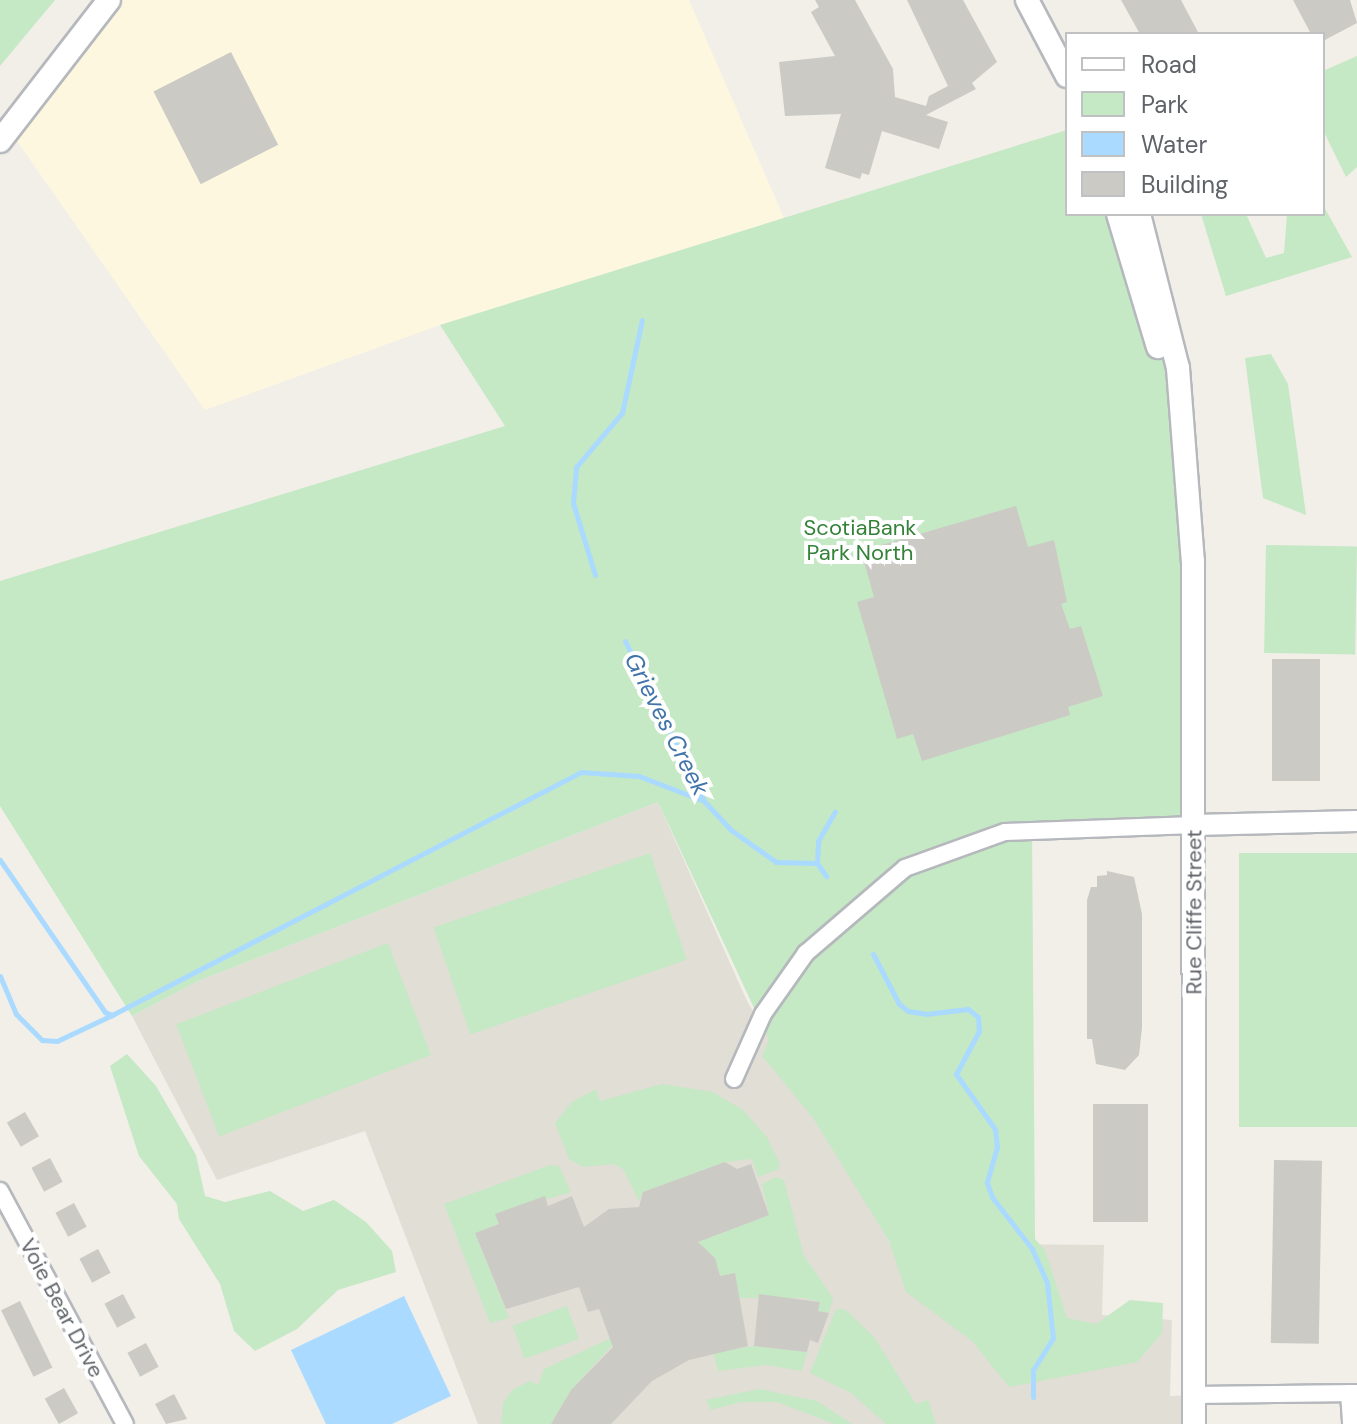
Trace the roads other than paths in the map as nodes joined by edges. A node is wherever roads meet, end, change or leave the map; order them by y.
1 (109, 0) edge
2 (1027, 0) edge
3 (1065, 72) edge
4 (0, 141) edge
5 (1119, 216) edge
6 (1140, 216) edge
7 (1131, 253) junction
8 (1126, 292) dead end
9 (1177, 401) junction
10 (1357, 821) edge
11 (1194, 825) junction
12 (734, 1079) dead end
13 (0, 1191) edge
14 (1353, 1393) edge
15 (1194, 1395) junction
16 (125, 1424) edge
17 (1194, 1424) edge
18 (1351, 1424) edge

1 - 4 main road
2 - 3 main road
5 - 7 main road, Rue Cliffe Street
6 - 9 main road, Rue Cliffe Street
7 - 8 main road
7 - 9 main road, Rue Cliffe Street
9 - 11 main road, Rue Cliffe Street
10 - 11 street
11 - 12 street
11 - 15 main road, Rue Cliffe Street
13 - 16 street, Voie Bear Drive
14 - 15 street
14 - 18 street
15 - 17 main road, Rue Cliffe Street

